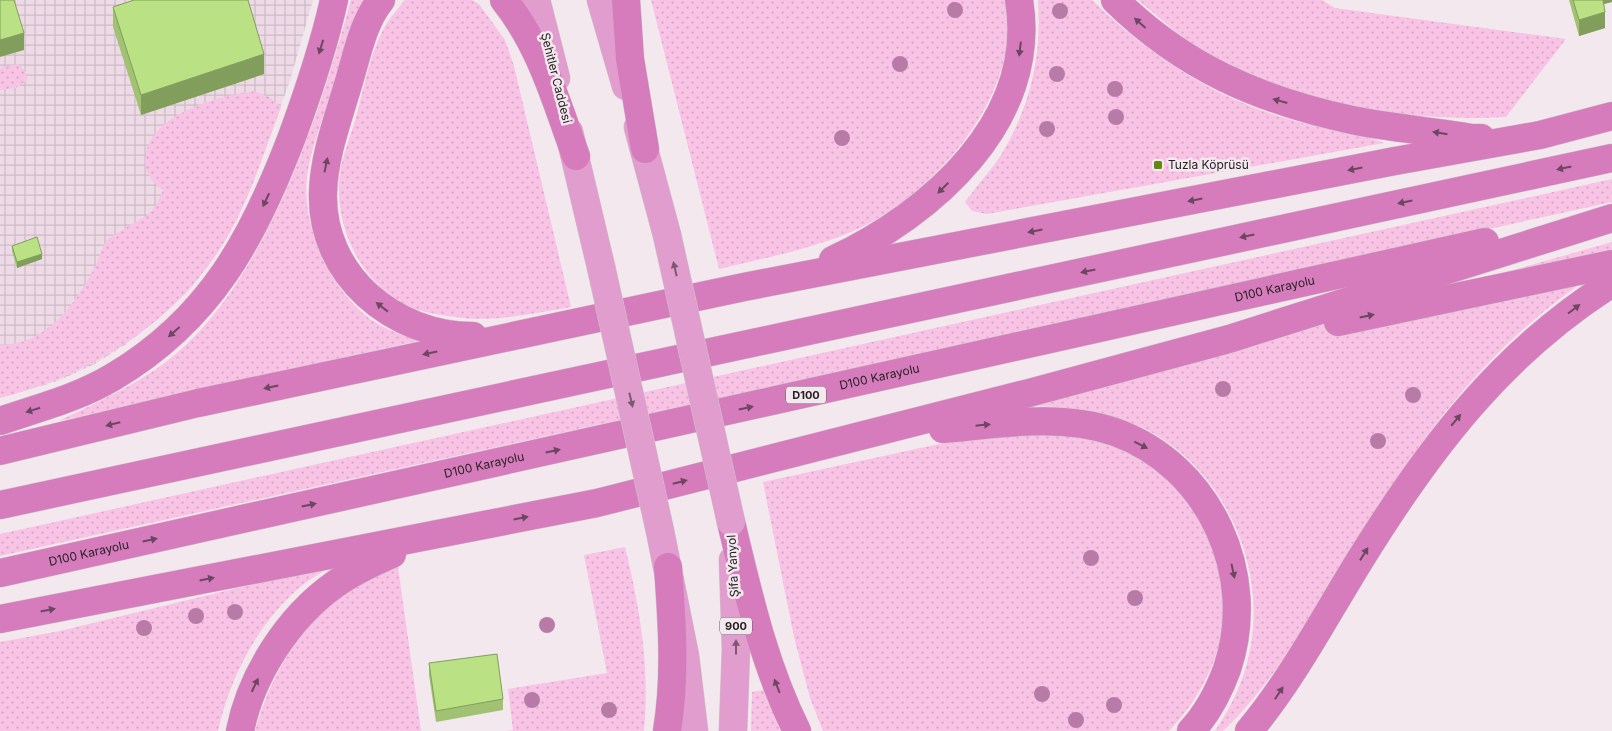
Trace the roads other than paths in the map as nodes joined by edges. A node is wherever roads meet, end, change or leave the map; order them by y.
1 (334, 0) edge
2 (381, 0) edge
3 (504, 0) edge
4 (536, 0) edge
5 (601, 0) edge
6 (626, 0) edge
7 (1019, 0) edge
8 (1115, 0) edge
9 (1612, 116) edge
10 (1540, 135) junction
11 (645, 149) junction
12 (576, 156) junction
13 (1612, 158) edge
14 (1612, 214) edge
15 (1612, 218) edge
16 (1612, 264) edge
17 (1612, 283) edge
18 (744, 287) junction
19 (546, 329) junction
20 (1131, 365) junction
21 (0, 421) edge
22 (813, 448) junction
23 (0, 451) edge
24 (0, 505) edge
25 (731, 522) junction
26 (488, 524) junction
27 (668, 567) junction
28 (0, 573) edge
29 (0, 619) edge
30 (240, 731) edge
31 (667, 731) edge
32 (694, 731) edge
33 (733, 731) edge
34 (797, 731) edge
35 (1191, 731) edge
36 (1250, 731) edge

1 -> 21 highway
19 -> 2 highway
3 - 12 highway
4 - 12 main road, Şehitler Caddesi
5 - 11 main road
6 - 11 highway
7 -> 18 highway
10 -> 8 highway
9 - 10 highway
10 -> 18 highway
25 -> 11 main road, Şifa Yanyol, bridge
12 -> 27 main road, Şehitler Caddesi, bridge
13 -> 24 highway
28 -> 14 highway, D100 Karayolu / D100
15 - 20 highway
20 -> 16 highway
36 -> 17 highway
18 - 19 highway
19 -> 23 highway
20 - 22 highway
26 -> 22 highway
22 -> 35 highway
33 -> 25 main road, Şifa Yanyol / 900
34 -> 25 highway
29 -> 26 highway
30 -> 26 highway
27 - 31 highway
27 - 32 main road, Şehitler Caddesi

